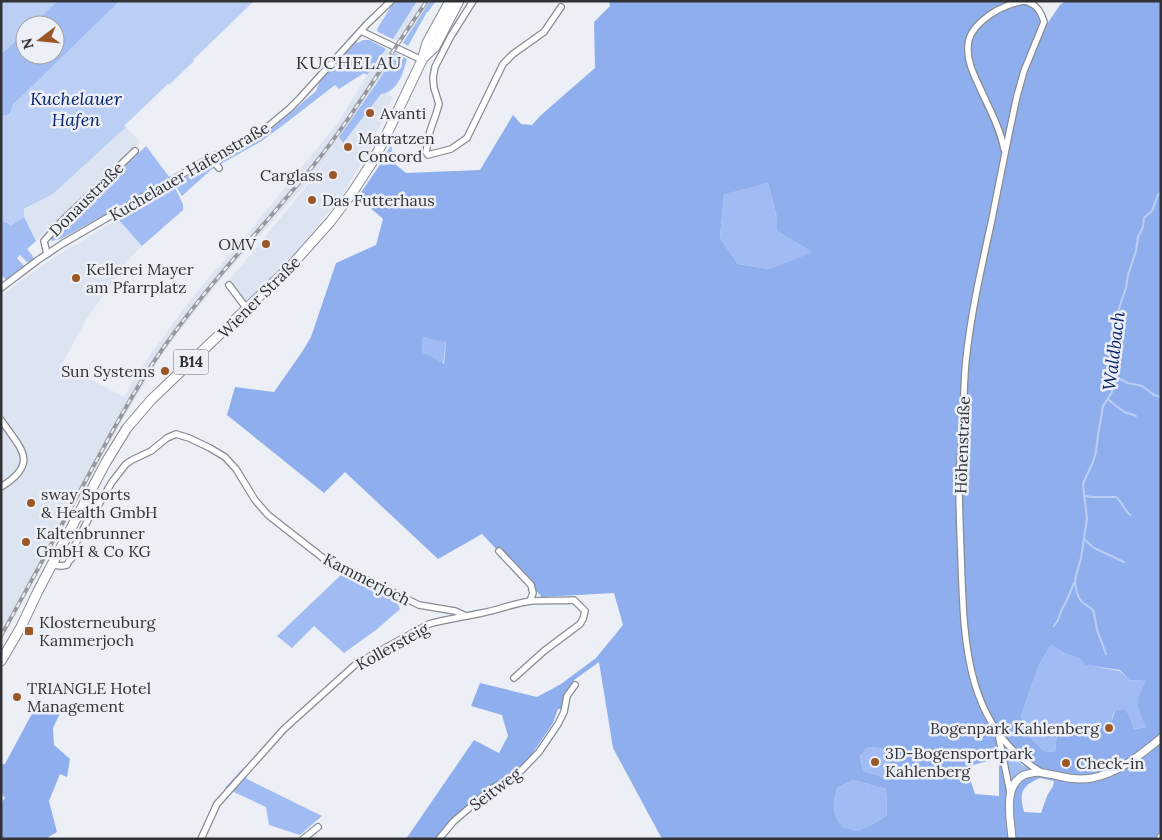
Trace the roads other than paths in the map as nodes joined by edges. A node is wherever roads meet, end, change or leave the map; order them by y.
1 (392, 1) edge
2 (450, 1) edge
3 (459, 1) edge
4 (473, 1) edge
5 (1024, 1) edge
6 (561, 7) dead end
7 (361, 30) junction
8 (422, 60) junction
9 (136, 151) dead end
10 (1005, 151) junction
11 (210, 158) junction
12 (219, 168) dead end
13 (47, 254) junction
14 (229, 285) dead end
15 (1, 288) edge
16 (247, 309) junction
17 (1, 420) edge
18 (1, 487) edge
19 (499, 551) dead end
20 (52, 565) junction
21 (530, 601) junction
22 (466, 616) junction
23 (1, 661) edge
24 (514, 678) dead end
25 (575, 685) dead end
26 (999, 736) junction
27 (1161, 738) edge
28 (1041, 772) junction
29 (1010, 795) junction
30 (318, 827) dead end
31 (201, 839) edge
32 (303, 839) edge
33 (439, 839) edge
34 (1012, 839) edge

1 - 7 street, Kuchelauer Hafenstraße
2 - 8 main road, B14
3 - 8 main road, B14
4 - 6 street
5 - 10 street, Höhenstraße
5 - 10 street, Höhenstraße
7 - 8 street
7 - 11 street, Kuchelauer Hafenstraße
8 - 16 main road, Wiener Straße / B14
9 - 13 street, Donaustraße
10 - 26 street, Höhenstraße
11 - 12 street
11 - 13 street, Kuchelauer Hafenstraße
13 - 15 street, Donaustraße
14 - 16 street
16 - 20 main road, Wiener Straße / B14
17 - 18 street
19 - 21 street
20 - 22 street, Kammerjoch
20 - 23 main road, Wiener Straße / B14
21 - 22 street, Kollersteig
21 - 24 street, Kollersteig
22 - 31 street, Kollersteig
25 - 33 street, Seitweg
26 - 28 street, Höhenstraße
26 - 29 street, Höhenstraße
27 - 28 street, Höhenstraße
28 - 29 street, Höhenstraße
29 - 34 street, Höhenstraße
30 - 32 street

